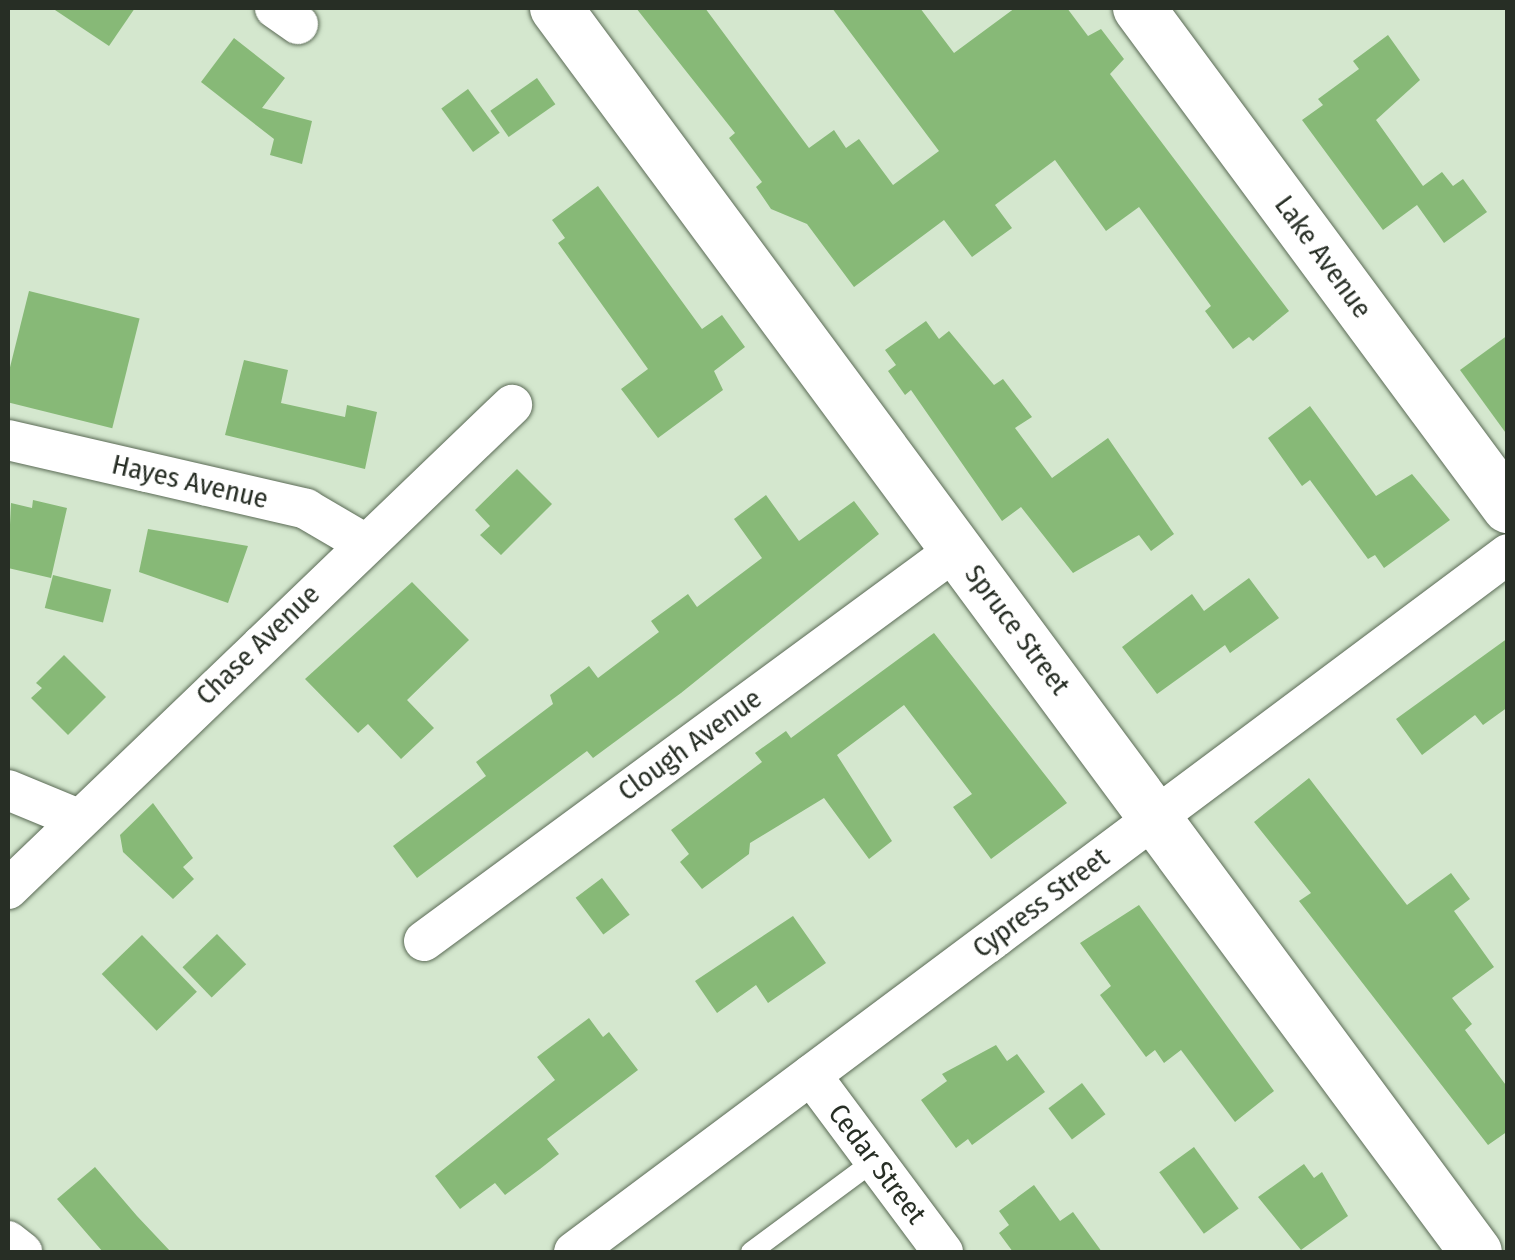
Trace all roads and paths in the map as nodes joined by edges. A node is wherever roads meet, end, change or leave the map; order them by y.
1 (556, 8) edge
2 (1139, 8) edge
3 (512, 405) dead end
4 (8, 440) edge
5 (1500, 481) edge
6 (364, 543) junction
7 (957, 549) junction
8 (1508, 554) edge
9 (8, 790) edge
10 (1156, 817) junction
11 (78, 819) junction
12 (8, 889) edge
13 (424, 941) dead end
14 (810, 1075) junction
15 (874, 1161) junction
16 (8, 1241) edge
17 (22, 1252) edge
18 (574, 1252) edge
19 (751, 1252) edge
20 (943, 1252) edge
21 (1476, 1252) edge

1 - 7 street, Spruce Street
2 - 5 street, Lake Avenue
3 - 6 street, Chase Avenue
4 - 6 street, Hayes Avenue
6 - 11 street, Chase Avenue
7 - 10 street, Spruce Street
7 - 13 street, Clough Avenue
8 - 10 street, Cypress Street
9 - 11 street
10 - 14 street, Cypress Street
10 - 21 street, Spruce Street
11 - 12 street, Chase Avenue
14 - 15 street, Cedar Street
14 - 18 street, Cypress Street
15 - 19 lane
15 - 20 street, Cedar Street
16 - 17 street

